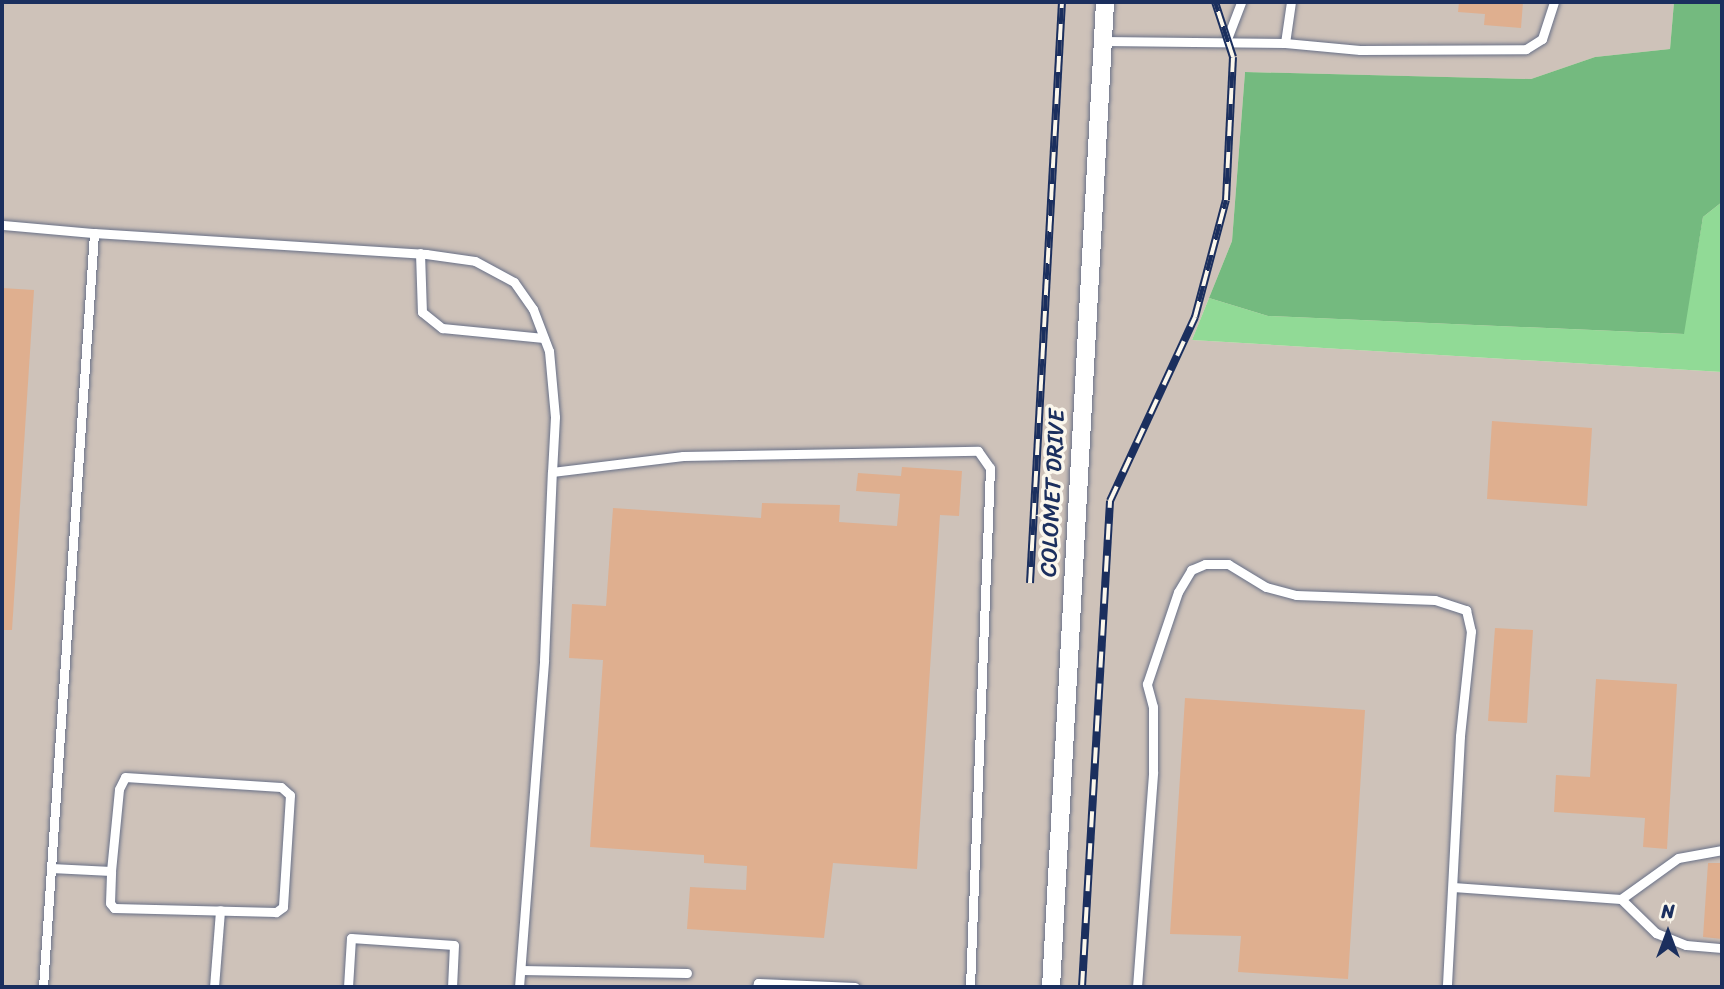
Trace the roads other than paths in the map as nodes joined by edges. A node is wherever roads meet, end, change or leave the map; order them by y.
1 (1105, 2) edge
2 (1241, 2) edge
3 (1291, 2) edge
4 (1554, 2) edge
5 (1227, 39) junction
6 (1103, 41) junction
7 (1285, 43) junction
8 (2, 225) edge
9 (94, 233) junction
10 (421, 253) junction
11 (544, 338) junction
12 (552, 472) junction
13 (1722, 850) edge
14 (51, 867) junction
15 (111, 871) junction
16 (1453, 887) junction
17 (1621, 900) junction
18 (220, 910) junction
19 (1722, 948) edge
20 (520, 970) junction
21 (687, 974) dead end
22 (43, 987) edge
23 (214, 987) edge
24 (348, 987) edge
25 (452, 987) edge
26 (519, 987) edge
27 (757, 987) edge
28 (855, 987) edge
29 (970, 987) edge
30 (1051, 987) edge
31 (1137, 987) edge
32 (1447, 987) edge

1 - 6 street, COLOMET DRIVE
2 - 5 lane
3 - 7 lane
4 - 7 lane
5 - 6 lane
5 - 7 lane
6 - 30 street, COLOMET DRIVE
8 - 9 lane
9 - 10 lane
9 - 14 lane
10 - 11 lane
10 - 11 lane
11 - 12 lane
12 - 20 lane
12 - 29 lane
13 - 17 lane
14 - 15 lane
14 - 22 lane
15 - 18 lane
15 - 18 lane
16 - 17 lane
16 - 31 lane
16 - 32 lane
17 - 19 lane
18 - 23 lane
20 - 21 lane
20 - 26 lane
24 - 25 lane
27 - 28 lane

